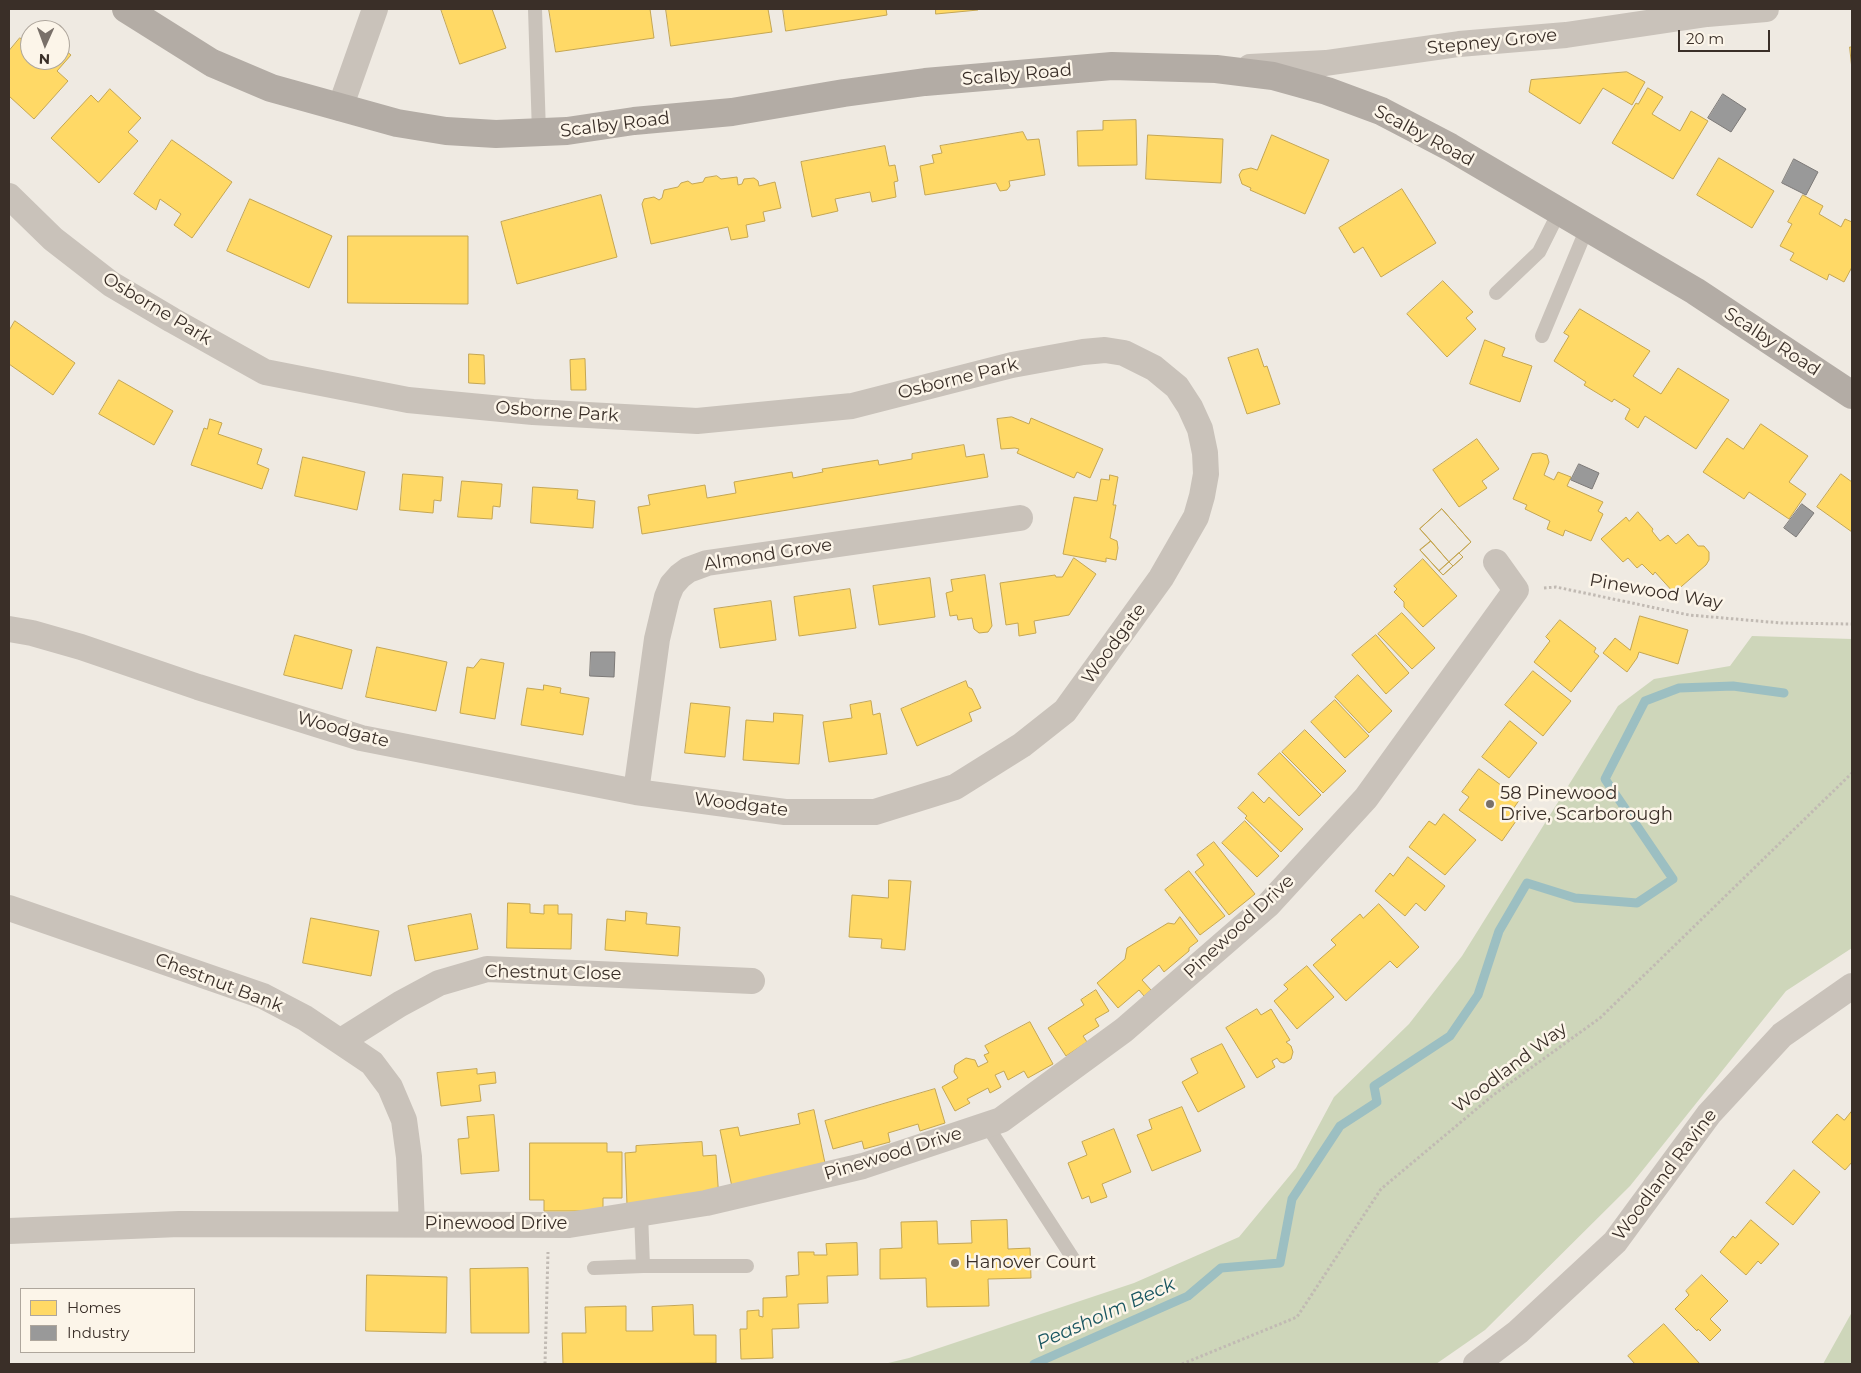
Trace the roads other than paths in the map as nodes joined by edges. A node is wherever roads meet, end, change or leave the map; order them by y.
1 (126, 9) edge
2 (375, 9) edge
3 (535, 9) edge
4 (1766, 9) edge
5 (1216, 69) junction
6 (340, 108) junction
7 (539, 133) junction
8 (9, 196) edge
9 (1559, 212) junction
10 (1586, 228) junction
11 (1496, 293) dead end
12 (1542, 336) dead end
13 (1154, 368) joint
14 (1852, 395) edge
15 (1020, 518) dead end
16 (1496, 562) dead end
17 (9, 630) edge
18 (636, 792) junction
19 (9, 908) edge
20 (752, 981) dead end
21 (1852, 986) edge
22 (342, 1041) junction
23 (986, 1124) junction
24 (641, 1213) junction
25 (412, 1224) junction
26 (9, 1231) edge
27 (1074, 1260) dead end
28 (643, 1266) junction
29 (747, 1266) dead end
30 (594, 1268) dead end
31 (1476, 1364) edge

1 - 6 highway, Scalby Road
2 - 6 street
3 - 7 lane
4 - 5 street, Stepney Grove
5 - 7 highway, Scalby Road
5 - 9 highway, Scalby Road
6 - 7 highway, Scalby Road
8 - 13 street, Osborne Park
9 - 10 highway, Scalby Road
9 - 11 lane
10 - 12 lane
10 - 14 highway, Scalby Road
13 - 18 street, Woodgate
15 - 18 street, Almond Grove
16 - 23 street, Pinewood Drive
17 - 18 street, Woodgate
19 - 22 street, Chestnut Bank
20 - 22 street, Chestnut Close
21 - 31 street, Woodland Ravine
22 - 25 street, Chestnut Bank
23 - 24 street, Pinewood Drive
23 - 27 lane
24 - 25 street, Pinewood Drive
24 - 28 lane
25 - 26 street, Pinewood Drive
28 - 29 lane
28 - 30 lane

